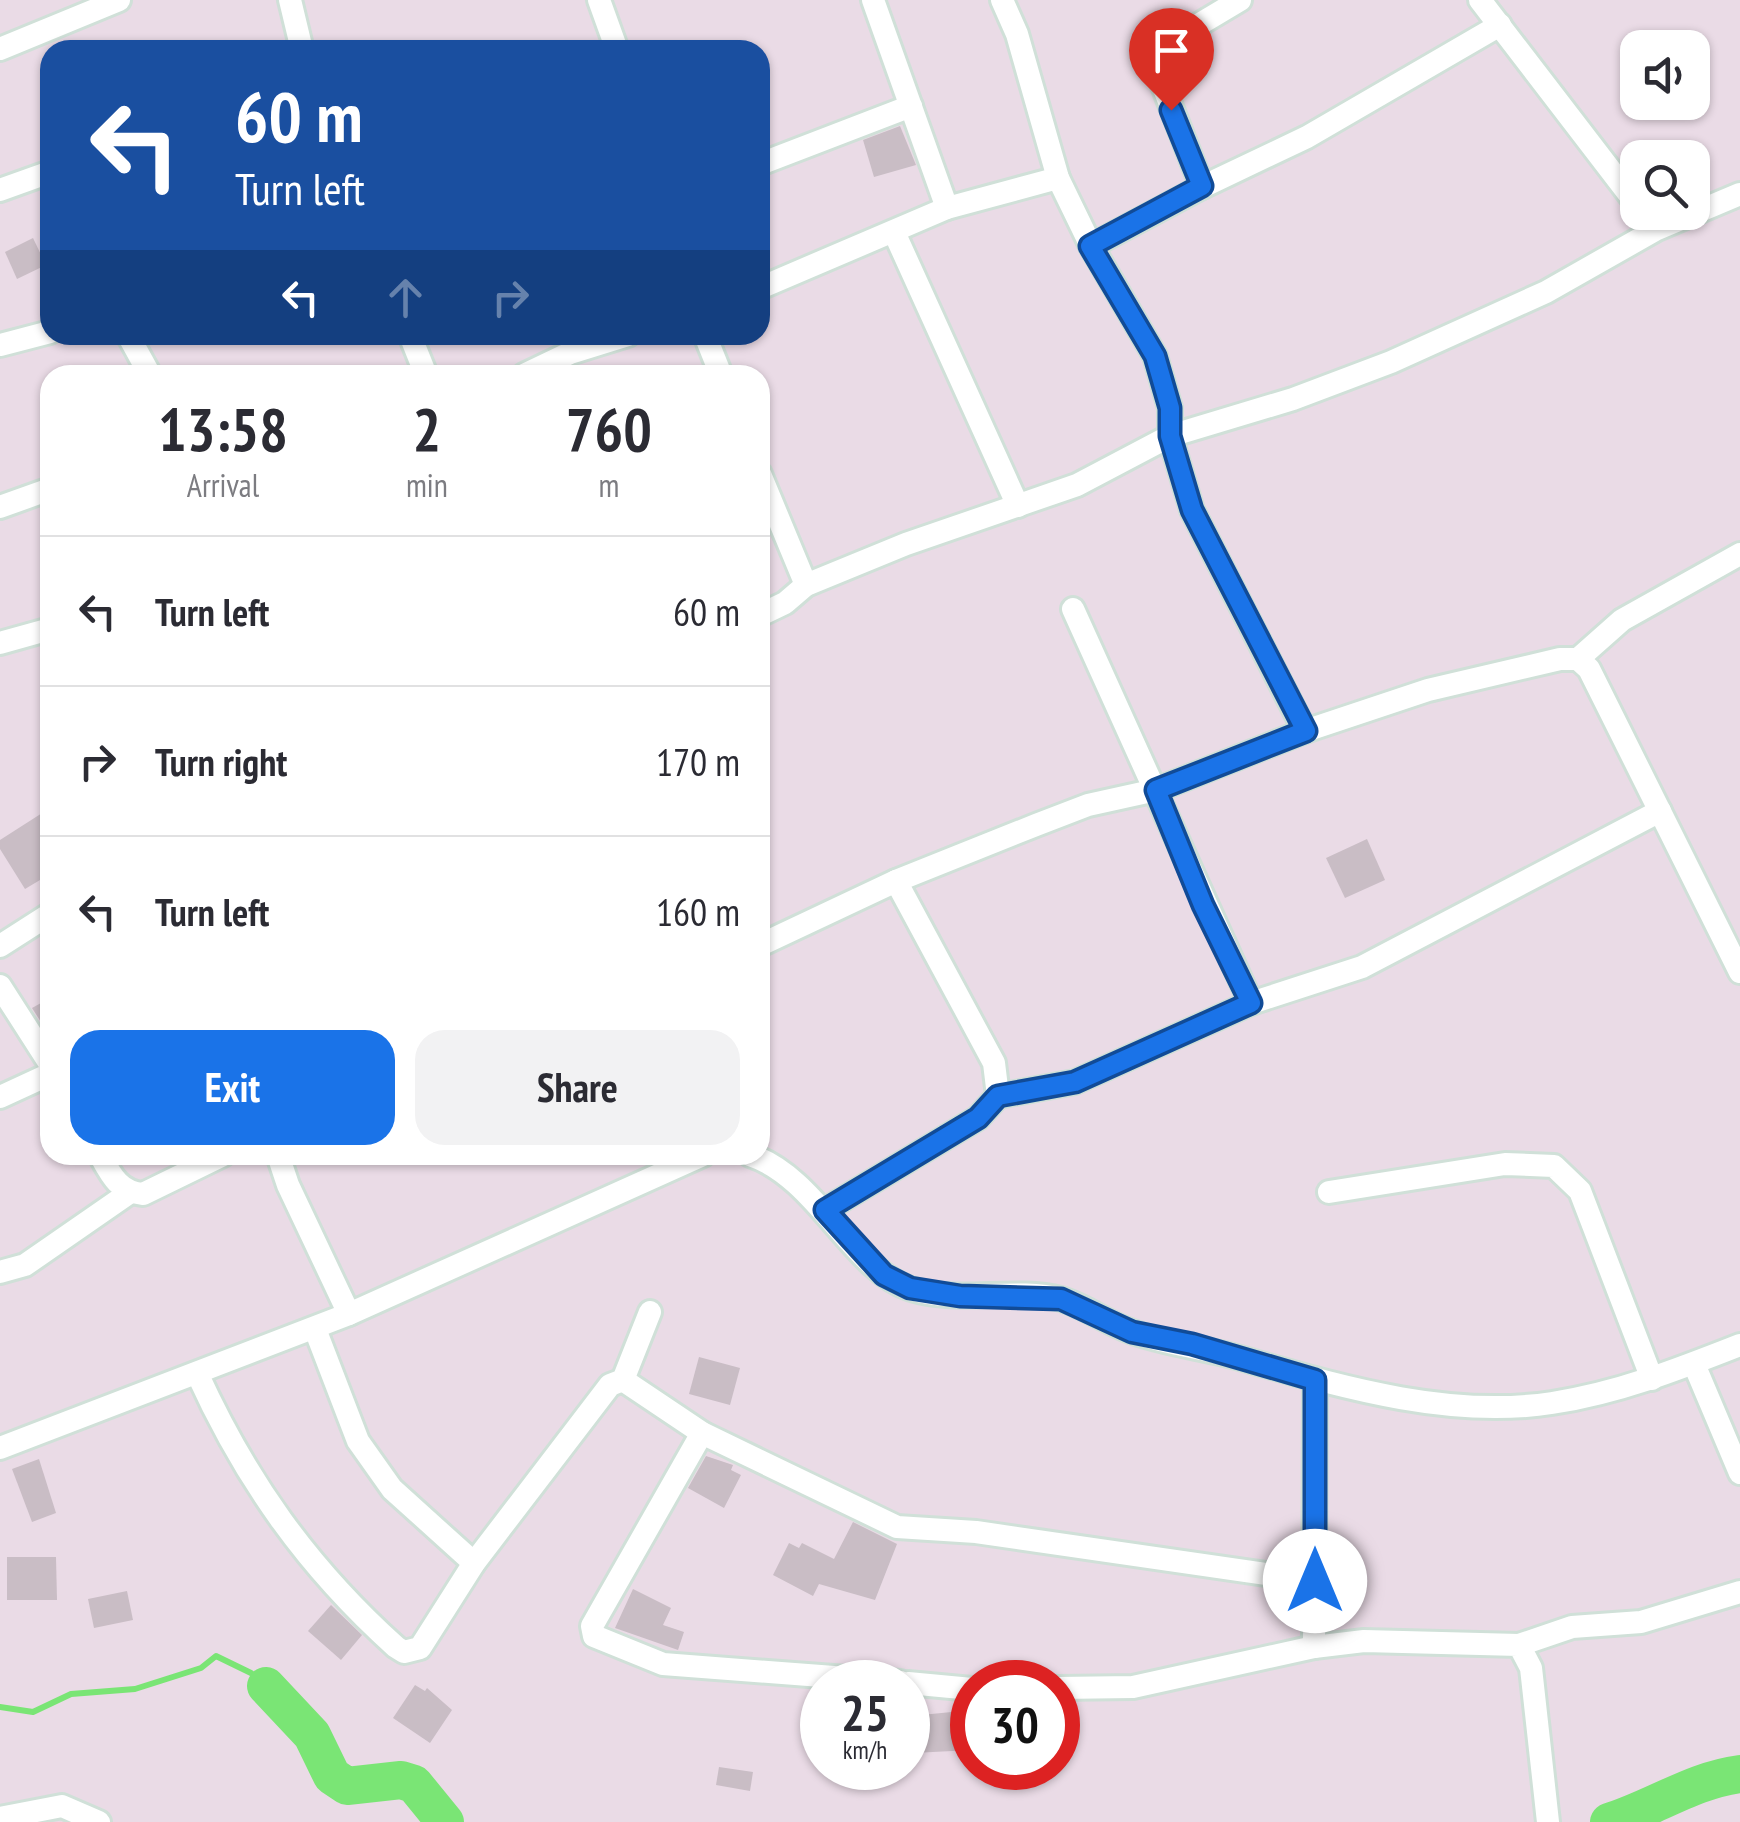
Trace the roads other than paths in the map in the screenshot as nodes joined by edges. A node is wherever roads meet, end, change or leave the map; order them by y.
1 (119, 0) edge
2 (290, 0) edge
3 (598, 0) edge
4 (873, 0) edge
5 (1002, 0) edge
6 (1240, 0) edge
7 (1480, 0) edge
8 (1500, 26) junction
9 (300, 40) edge
10 (613, 40) edge
11 (0, 49) edge
12 (911, 106) junction
13 (770, 160) edge
14 (40, 176) edge
15 (1058, 178) junction
16 (1620, 183) edge
17 (1202, 186) junction
18 (0, 190) edge
19 (1740, 194) edge
20 (1710, 203) edge
21 (946, 208) junction
22 (1637, 230) edge
23 (894, 232) junction
24 (1090, 246) junction
25 (770, 284) edge
26 (40, 335) edge
27 (0, 345) edge
28 (596, 345) edge
29 (545, 365) edge
30 (1170, 436) junction
31 (40, 493) edge
32 (770, 498) edge
33 (1018, 506) junction
34 (0, 507) edge
35 (1740, 554) edge
36 (806, 584) junction
37 (1073, 609) dead end
38 (770, 610) edge
39 (40, 632) edge
40 (0, 643) edge
41 (1578, 660) junction
42 (1306, 731) junction
43 (1156, 790) junction
44 (1660, 811) junction
45 (896, 881) junction
46 (40, 920) edge
47 (770, 940) edge
48 (0, 946) edge
49 (1740, 972) edge
50 (0, 986) edge
51 (1251, 1003) junction
52 (40, 1048) edge
53 (40, 1079) edge
54 (998, 1096) junction
55 (0, 1097) edge
56 (770, 1162) edge
57 (108, 1165) edge
58 (203, 1165) edge
59 (281, 1165) edge
60 (681, 1165) edge
61 (1329, 1192) dead end
62 (129, 1193) junction
63 (825, 1210) junction
64 (0, 1272) edge
65 (650, 1312) dead end
66 (348, 1314) junction
67 (315, 1328) junction
68 (1740, 1345) edge
69 (1694, 1364) junction
70 (197, 1373) junction
71 (1652, 1379) junction
72 (623, 1380) junction
73 (1315, 1380) junction
74 (702, 1433) junction
75 (0, 1448) edge
76 (1740, 1473) edge
77 (474, 1563) junction
78 (1315, 1581) junction
79 (1740, 1592) edge
80 (1519, 1646) junction
81 (1314, 1647) junction
82 (800, 1674) edge
83 (1080, 1688) edge
84 (0, 1818) edge
85 (99, 1822) edge
86 (1548, 1822) edge

1 - 11 street
2 - 9 street
3 - 10 street
4 - 12 street
5 - 15 street
6 - 17 street
7 - 8 street
8 - 16 street
8 - 17 street
12 - 13 street
12 - 21 street
14 - 18 street
15 - 21 street
15 - 24 street
17 - 24 street
19 - 20 street
21 - 23 street
22 - 30 street
23 - 25 street
23 - 33 street
24 - 30 street
26 - 27 street
28 - 29 street
30 - 33 street
30 - 42 street
31 - 34 street
32 - 36 street
33 - 36 street
35 - 41 street
36 - 38 street
37 - 43 street
39 - 40 street
41 - 42 street
41 - 44 street
42 - 43 street
43 - 45 street
43 - 51 street
44 - 49 street
44 - 51 street
45 - 47 street
45 - 54 street
46 - 48 street
50 - 52 street
51 - 54 street
53 - 55 street
54 - 63 street
56 - 63 street
57 - 62 street
58 - 62 street
59 - 66 street
60 - 66 street
61 - 71 street
62 - 64 street
63 - 73 street
65 - 72 street
66 - 67 street
67 - 70 street
67 - 77 street
68 - 69 street
69 - 71 street
69 - 76 street
70 - 75 street
70 - 77 street
71 - 73 street
72 - 74 street
72 - 77 street
73 - 78 street
74 - 78 street
74 - 82 street
78 - 81 street
79 - 80 street
80 - 81 street
80 - 86 street
81 - 83 street
84 - 85 street

